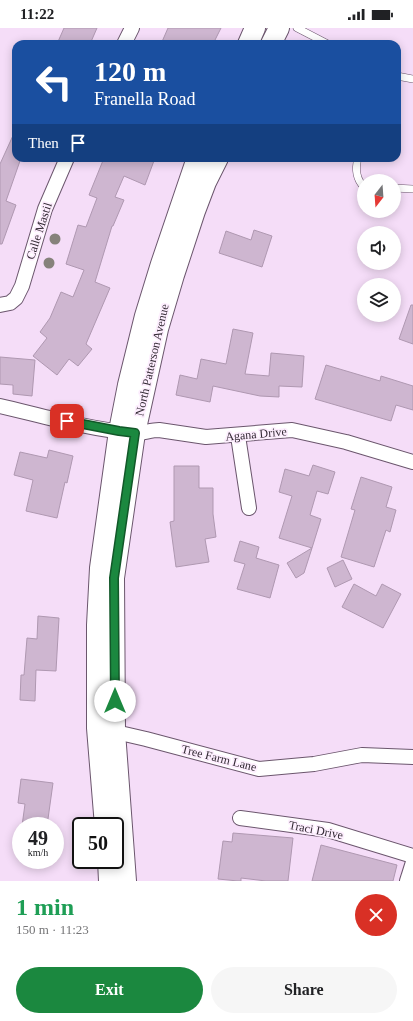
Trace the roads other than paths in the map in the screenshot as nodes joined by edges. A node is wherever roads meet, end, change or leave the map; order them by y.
1 (132, 28) edge
2 (256, 28) edge
3 (279, 28) edge
4 (297, 28) edge
5 (126, 40) edge
6 (250, 40) edge
7 (273, 40) edge
8 (320, 40) edge
9 (401, 77) edge
10 (413, 79) edge
11 (65, 162) edge
12 (197, 162) edge
13 (216, 162) edge
14 (357, 162) edge
15 (357, 175) edge
16 (401, 188) edge
17 (413, 188) edge
18 (5, 304) edge
19 (0, 406) edge
20 (127, 432) junction
21 (238, 436) junction
22 (413, 462) edge
23 (249, 508) dead end
24 (106, 730) junction
25 (413, 756) edge
26 (105, 817) edge
27 (240, 818) dead end
28 (413, 856) edge
29 (413, 862) edge
30 (108, 869) edge
31 (109, 881) edge
32 (126, 881) edge
33 (407, 881) edge

1 - 5 street
2 - 6 main road
3 - 7 main road
4 - 8 lane
9 - 10 lane
11 - 18 street, Calle Mastil
12 - 20 main road, North Patterson Avenue
13 - 20 main road, North Patterson Avenue
14 - 15 lane
16 - 17 lane
19 - 20 street, Agana Drive
20 - 21 street, Agana Drive
20 - 24 main road, North Patterson Avenue
21 - 22 street, Agana Drive
21 - 23 street
24 - 25 street, Tree Farm Lane
24 - 26 main road, North Patterson Avenue
24 - 32 main road, North Patterson Avenue
27 - 28 street, Traci Drive
29 - 33 street
30 - 31 main road

